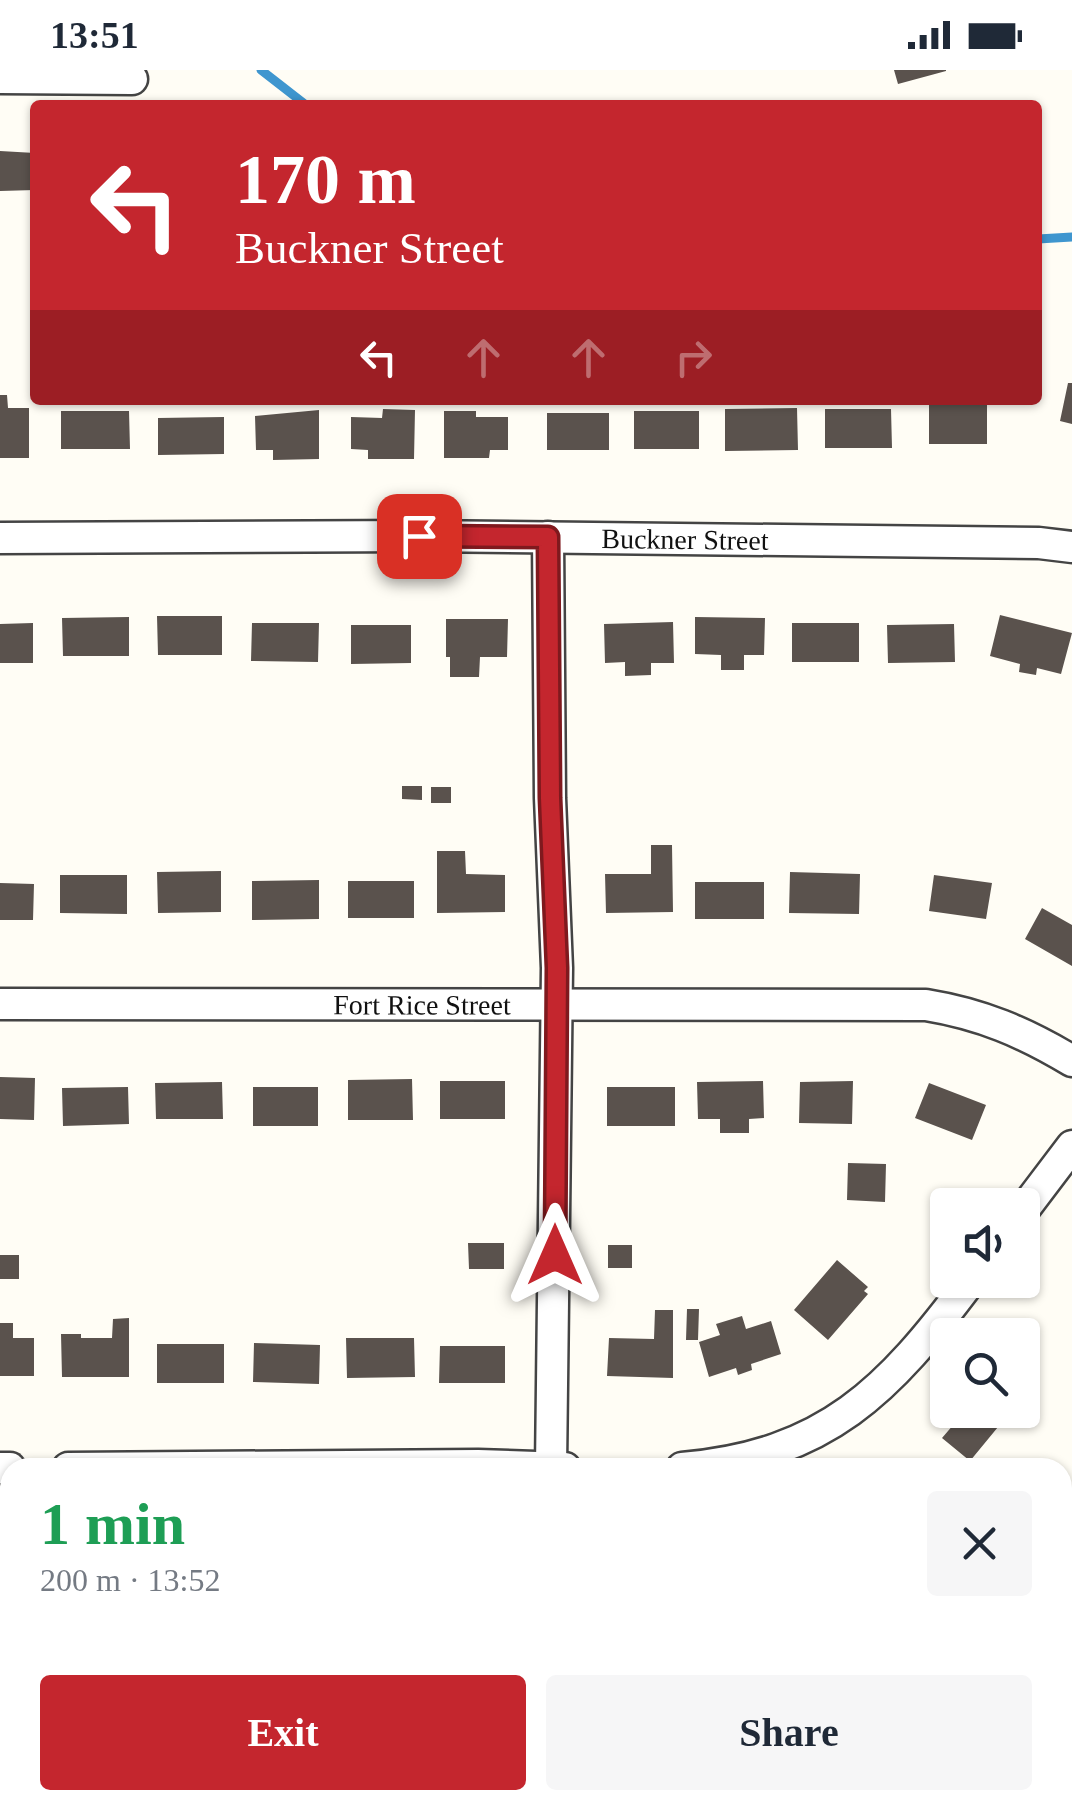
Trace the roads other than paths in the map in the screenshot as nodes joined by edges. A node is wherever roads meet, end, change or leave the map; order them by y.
1 (0, 78) edge
2 (132, 79) dead end
3 (548, 537) junction
4 (0, 538) edge
5 (1072, 547) edge
6 (0, 1004) edge
7 (557, 1004) junction
8 (1072, 1061) edge
9 (1072, 1146) edge
10 (1040, 1188) edge
11 (957, 1298) edge
12 (551, 1458) edge
13 (751, 1458) edge

1 - 2 street
3 - 4 street, Buckner Street
3 - 5 street, Buckner Street
3 - 7 street
6 - 7 street, Fort Rice Street
7 - 8 street, Fort Rice Street
7 - 12 street
9 - 10 street
11 - 13 street

